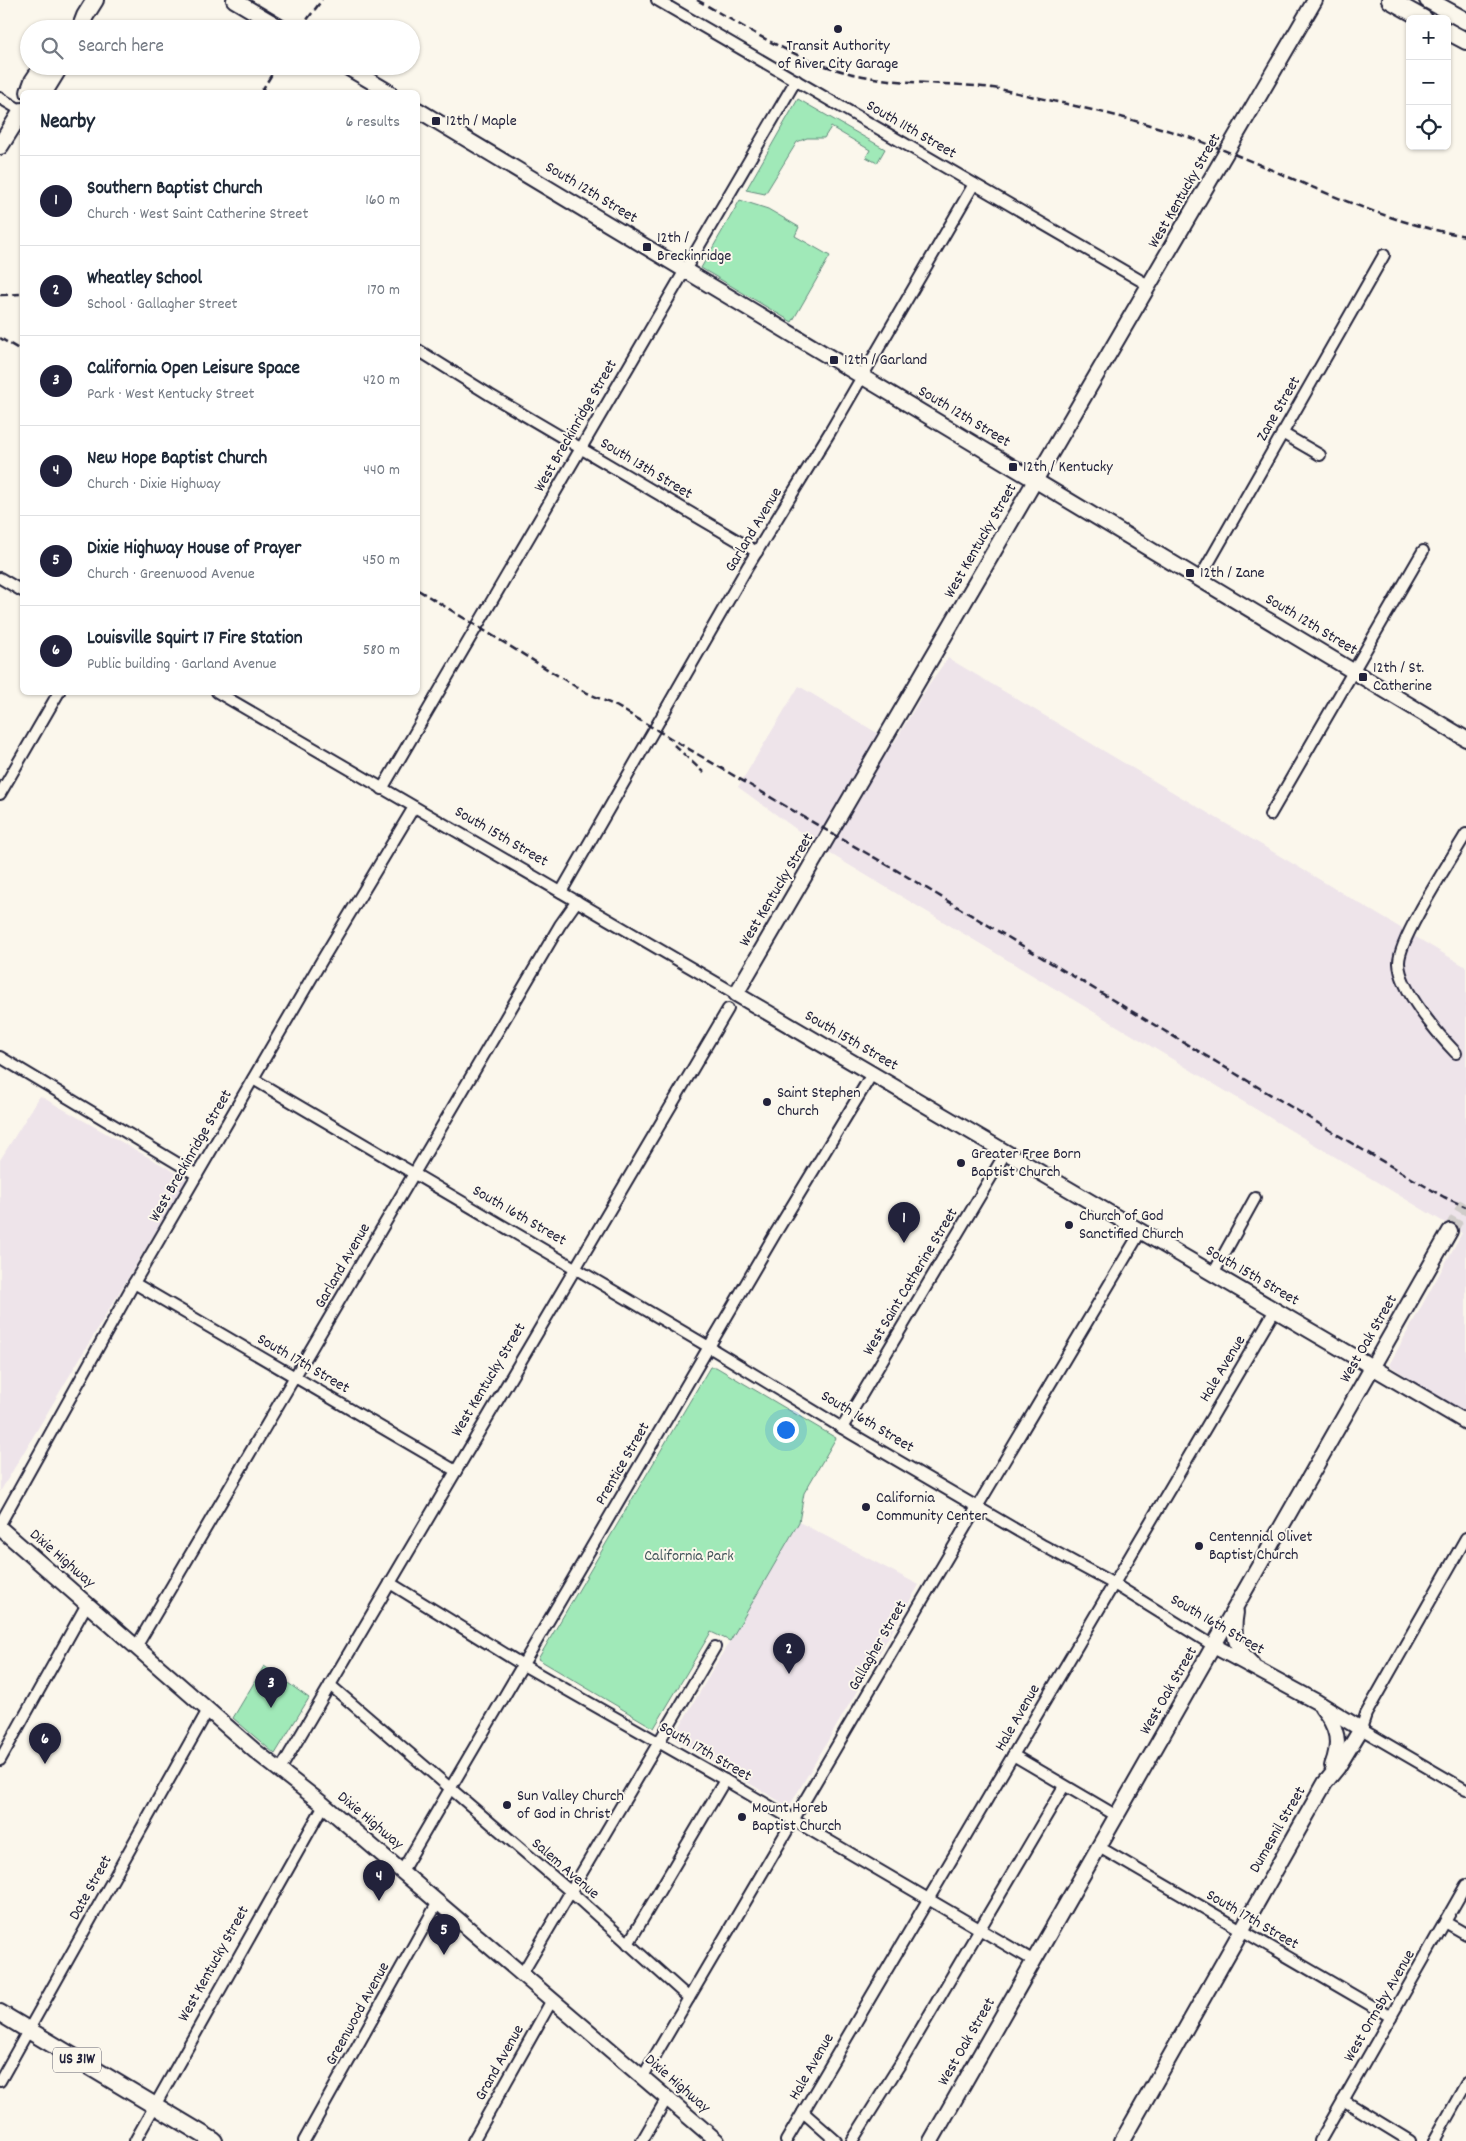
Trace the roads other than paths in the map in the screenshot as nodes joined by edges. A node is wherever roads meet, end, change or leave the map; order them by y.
1 (95, 0) edge
2 (234, 0) edge
3 (657, 0) edge
4 (1316, 0) edge
5 (1390, 0) edge
6 (1428, 0) edge
7 (1417, 15) edge
8 (84, 20) edge
9 (268, 20) edge
10 (1466, 21) edge
11 (1451, 34) edge
12 (1466, 41) edge
13 (37, 75) edge
14 (54, 75) edge
15 (360, 75) edge
16 (796, 80) junction
17 (30, 90) edge
18 (45, 90) edge
19 (386, 90) edge
20 (0, 98) edge
21 (20, 110) edge
22 (420, 111) edge
23 (20, 114) edge
24 (0, 146) edge
25 (974, 184) junction
26 (1384, 255) dead end
27 (685, 270) junction
28 (1150, 286) junction
29 (420, 351) edge
30 (862, 377) junction
31 (1282, 433) junction
32 (581, 447) junction
33 (1320, 455) dead end
34 (1037, 481) junction
35 (1424, 551) dead end
36 (757, 552) junction
37 (0, 578) edge
38 (1200, 578) junction
39 (20, 590) edge
40 (1353, 671) junction
41 (57, 695) edge
42 (222, 695) edge
43 (1466, 739) edge
44 (382, 789) junction
45 (0, 794) edge
46 (414, 807) junction
47 (1270, 815) dead end
48 (1466, 834) edge
49 (561, 892) junction
50 (577, 901) junction
51 (736, 994) junction
52 (728, 1009) dead end
53 (1456, 1053) dead end
54 (0, 1057) edge
55 (872, 1074) junction
56 (253, 1079) junction
57 (1006, 1152) junction
58 (198, 1175) junction
59 (414, 1175) junction
60 (1255, 1198) dead end
61 (1141, 1231) junction
62 (1450, 1231) tunnel mouth
63 (575, 1269) junction
64 (1213, 1274) junction
65 (134, 1283) junction
66 (1275, 1310) junction
67 (709, 1347) junction
68 (1373, 1368) junction
69 (295, 1377) junction
70 (1466, 1422) edge
71 (842, 1428) junction
72 (456, 1471) junction
73 (977, 1507) junction
74 (0, 1524) edge
75 (0, 1528) edge
76 (1466, 1538) edge
77 (390, 1583) junction
78 (1114, 1584) junction
79 (87, 1604) junction
80 (1237, 1606) junction
81 (1214, 1646) junction
82 (136, 1647) junction
83 (715, 1647) dead end
84 (523, 1665) junction
85 (1255, 1668) junction
86 (330, 1685) junction
87 (1317, 1702) junction
88 (208, 1710) junction
89 (1360, 1729) junction
90 (658, 1742) junction
91 (1013, 1756) junction
92 (0, 1760) edge
93 (280, 1770) junction
94 (725, 1780) junction
95 (1325, 1783) junction
96 (1064, 1786) junction
97 (450, 1789) junction
98 (1466, 1790) edge
99 (324, 1805) junction
100 (1117, 1816) junction
101 (793, 1820) junction
102 (1099, 1847) junction
103 (402, 1871) junction
104 (1466, 1885) edge
105 (571, 1892) junction
106 (928, 1899) junction
107 (438, 1902) junction
108 (1445, 1922) junction
109 (980, 1929) junction
110 (1241, 1931) junction
111 (1466, 1934) edge
112 (628, 1944) junction
113 (1034, 1961) junction
114 (522, 1974) junction
115 (689, 1998) junction
116 (552, 2000) junction
117 (0, 2013) edge
118 (1391, 2017) junction
119 (28, 2030) junction
120 (642, 2078) junction
121 (0, 2080) edge
122 (1466, 2084) edge
123 (666, 2098) junction
124 (1343, 2100) junction
125 (154, 2106) junction
126 (803, 2112) junction
127 (135, 2141) edge
128 (214, 2141) edge
129 (304, 2141) edge
130 (473, 2141) edge
131 (642, 2141) edge
132 (717, 2141) edge
133 (786, 2141) edge
134 (836, 2141) edge
135 (852, 2141) edge
136 (931, 2141) edge
137 (1122, 2141) edge
138 (1320, 2141) edge
139 (1410, 2141) edge
140 (1434, 2141) edge

1 - 8 main road
2 - 9 street
3 - 16 street, South 11th Street
4 - 28 street, West Kentucky Street
5 - 7 main road
6 - 10 main road
11 - 12 main road
13 - 17 main road
14 - 18 main road
15 - 19 street
16 - 25 street, South 11th Street
16 - 27 street, West Breckinridge Street
20 - 21 street
22 - 27 street, South 12th Street
23 - 24 main road
25 - 28 street, South 11th Street
25 - 30 street, Garland Avenue
26 - 31 street, Zane Street
27 - 30 street, South 12th Street
27 - 32 street, West Breckinridge Street
28 - 34 street, West Kentucky Street
29 - 32 street, South 13th Street
30 - 34 street, South 12th Street
30 - 36 street, Garland Avenue
31 - 33 street
31 - 38 street, Zane Street
32 - 36 street, South 13th Street
32 - 44 street, West Breckinridge Street
34 - 38 street, South 12th Street
34 - 51 street, West Kentucky Street
35 - 40 street
36 - 49 street, Garland Avenue
37 - 39 street
38 - 40 street, South 12th Street
40 - 43 street, South 12th Street
40 - 47 street
41 - 45 street
42 - 44 street, South 15th Street
44 - 46 street, South 15th Street
46 - 49 street, South 15th Street
46 - 56 street, West Breckinridge Street
48 - 53 street
49 - 50 street, South 15th Street
50 - 51 street, South 15th Street
50 - 59 street, Garland Avenue
51 - 55 street, South 15th Street
52 - 63 street, West Kentucky Street
54 - 58 street
55 - 57 street, South 15th Street
55 - 67 street, Prentice Street
56 - 58 street, West Breckinridge Street
56 - 59 street, South 16th Street
57 - 61 street, South 15th Street
57 - 71 street, West Saint Catherine Street
58 - 65 street, West Breckinridge Street
59 - 63 street, South 16th Street
59 - 69 street, Garland Avenue
60 - 64 street
61 - 64 street, South 15th Street
61 - 73 street, Gallagher Street
62 - 68 street, West Oak Street
63 - 67 street, South 16th Street
63 - 72 street, West Kentucky Street
64 - 66 street, South 15th Street
65 - 69 street, South 17th Street
65 - 74 street, West Breckinridge Street
66 - 68 street, South 15th Street
66 - 78 street, Hale Avenue
67 - 71 street, South 16th Street
67 - 84 street, Prentice Street
68 - 70 street, South 15th Street
68 - 80 street, West Oak Street
69 - 72 street, South 17th Street
69 - 82 street, Garland Avenue
71 - 73 street, South 16th Street
72 - 77 street, West Kentucky Street
73 - 78 street, South 16th Street
73 - 101 street, Gallagher Street
75 - 79 street, Dixie Highway
76 - 89 street, Dumesnil Street
77 - 84 street, South 17th Street
77 - 86 street, West Kentucky Street
78 - 81 street, South 16th Street
78 - 91 street, Hale Avenue
79 - 82 street, Dixie Highway
79 - 92 street
80 - 81 street, West Oak Street
80 - 85 street
81 - 85 street, South 16th Street
81 - 100 street, West Oak Street
82 - 88 street, Dixie Highway
83 - 90 street
84 - 90 street, South 17th Street
84 - 97 street, Prentice Street
85 - 87 street, South 16th Street
86 - 93 street, West Kentucky Street
86 - 97 street, Salem Avenue
87 - 89 street, South 16th Street
87 - 95 street
88 - 93 street, Dixie Highway
88 - 119 street, Date Street
89 - 95 street, Dumesnil Street
89 - 98 street, South 16th Street
90 - 94 street, South 17th Street
90 - 105 street
91 - 96 street
91 - 106 street, Hale Avenue
93 - 99 street, Dixie Highway
94 - 101 street, South 17th Street
94 - 112 street
95 - 110 street, Dumesnil Street
96 - 100 street
96 - 109 street
97 - 103 street, Prentice Street
97 - 105 street, Salem Avenue
99 - 103 street, Dixie Highway
99 - 125 street, West Kentucky Street
100 - 102 street, West Oak Street
101 - 106 street, South 17th Street
101 - 115 street, Gallagher Street
102 - 110 street, South 17th Street
102 - 113 street, West Oak Street
103 - 107 street, Dixie Highway
104 - 108 street, West Ormsby Avenue
105 - 112 street, Salem Avenue
105 - 114 street
106 - 109 street, South 17th Street
106 - 126 street, Hale Avenue
107 - 114 street, Dixie Highway
107 - 129 street, Greenwood Avenue
108 - 111 street
108 - 118 street, West Ormsby Avenue
109 - 113 street, South 17th Street
109 - 135 street
110 - 118 street, South 17th Street
110 - 137 street, Dumesnil Street
112 - 115 street, Salem Avenue
113 - 136 street, West Oak Street
114 - 116 street, Dixie Highway
115 - 120 street, Gallagher Street
116 - 120 street, Dixie Highway
116 - 130 street, Grand Avenue
117 - 119 main road, US 31W
118 - 124 street, West Ormsby Avenue
119 - 121 street, Date Street
119 - 125 main road, US 31W
120 - 123 street, Dixie Highway
122 - 140 street
123 - 131 street
123 - 132 street, Dixie Highway
124 - 138 street, West Ormsby Avenue
124 - 139 street
125 - 127 street, West Kentucky Street
125 - 128 main road, US 31W
126 - 133 street, Hale Avenue
126 - 134 street

